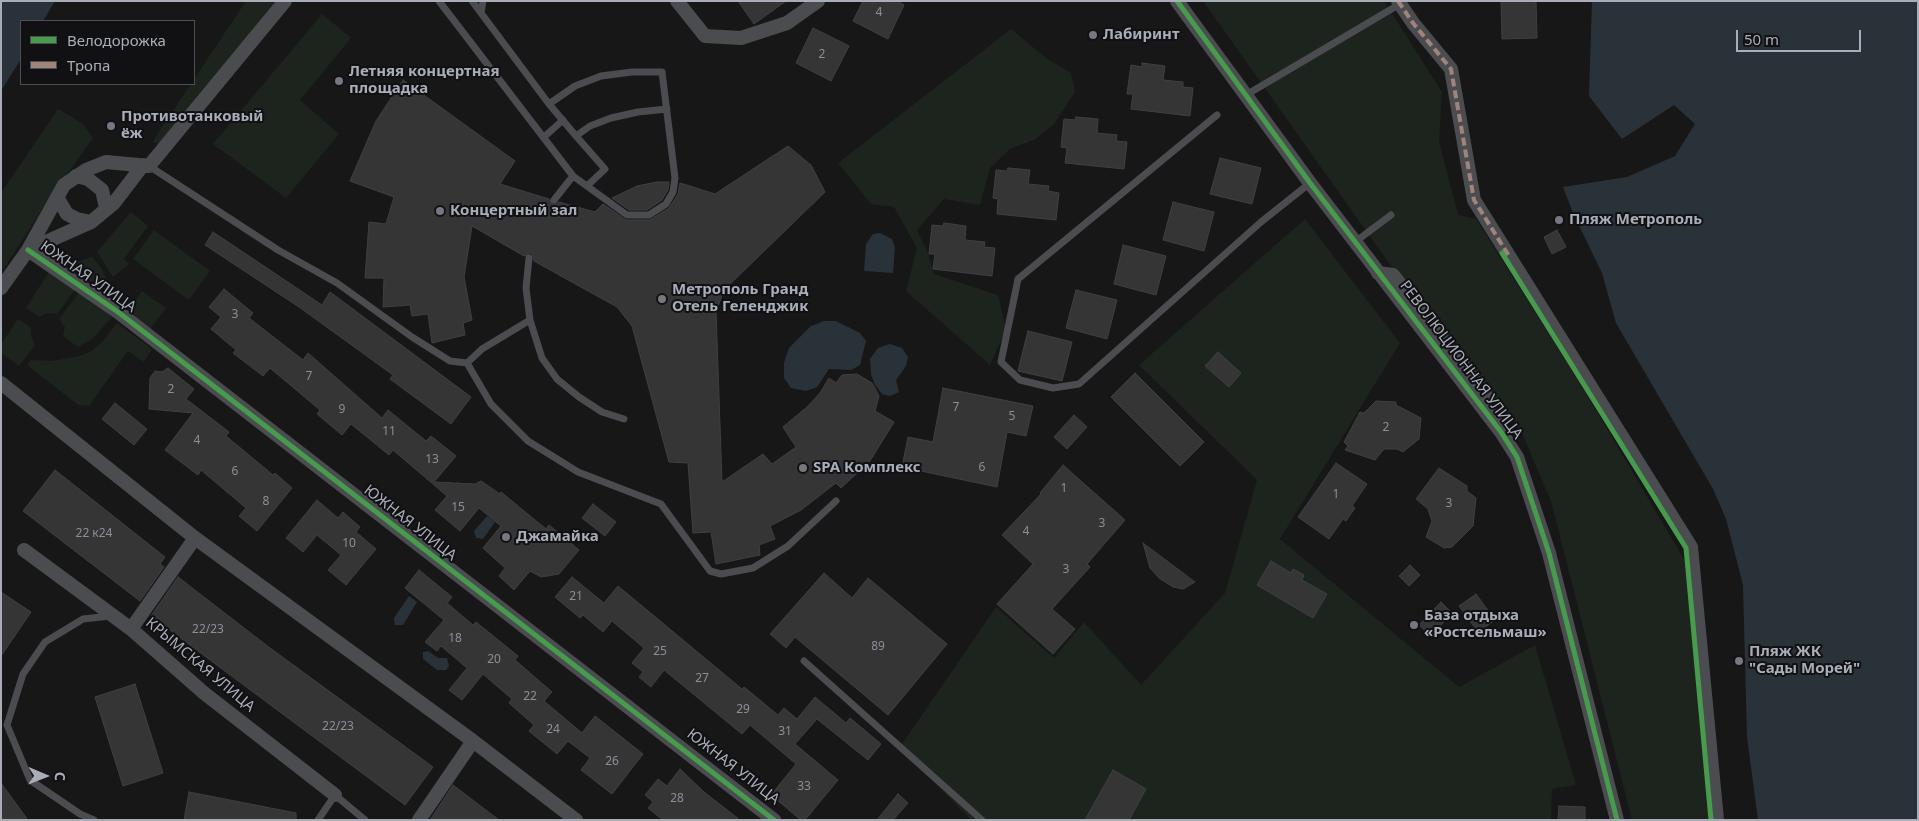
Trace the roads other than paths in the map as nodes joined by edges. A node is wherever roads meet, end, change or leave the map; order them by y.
1 (285, 1) edge
2 (439, 1) edge
3 (472, 1) edge
4 (483, 1) edge
5 (677, 1) edge
6 (818, 1) edge
7 (1177, 1) edge
8 (1401, 2) edge
9 (481, 13) junction
10 (1246, 95) junction
11 (549, 104) junction
12 (667, 110) junction
13 (1217, 114) dead end
14 (563, 120) junction
15 (576, 136) junction
16 (544, 137) junction
17 (146, 166) junction
18 (76, 176) junction
19 (574, 176) junction
20 (1310, 183) junction
21 (587, 186) junction
22 (57, 197) junction
23 (554, 200) dead end
24 (106, 208) junction
25 (1391, 215) dead end
26 (91, 222) junction
27 (1355, 242) junction
28 (28, 250) junction
29 (530, 258) dead end
30 (1378, 272) junction
31 (1, 288) edge
32 (530, 320) junction
33 (467, 363) junction
34 (1, 383) edge
35 (624, 419) dead end
36 (836, 501) dead end
37 (195, 538) junction
38 (24, 550) dead end
39 (112, 616) junction
40 (131, 629) junction
41 (804, 661) dead end
42 (474, 741) junction
43 (335, 796) junction
44 (94, 820) edge
45 (318, 820) edge
46 (365, 820) edge
47 (419, 820) edge
48 (576, 820) edge
49 (774, 820) edge
50 (982, 820) edge
51 (1617, 820) edge
52 (1626, 820) edge
53 (1717, 820) edge

1 - 17 street, ЮЖНАЯ УЛИЦА
2 - 16 lane
3 - 9 lane
4 - 9 lane
5 - 6 street
7 - 10 street, РЕВОЛЮЦИОННАЯ УЛИЦА
8 - 10 lane
8 - 53 street
9 - 11 lane
10 - 20 street, РЕВОЛЮЦИОННАЯ УЛИЦА
11 - 12 lane
11 - 14 lane
12 - 15 lane
12 - 21 lane
13 - 20 lane
14 - 15 lane
14 - 16 lane
15 - 21 lane
16 - 19 lane
17 - 18 street, ЮЖНАЯ УЛИЦА
17 - 24 street, ЮЖНАЯ УЛИЦА
17 - 33 lane
18 - 22 street, ЮЖНАЯ УЛИЦА
18 - 24 street
19 - 21 lane
19 - 23 lane
20 - 27 street, РЕВОЛЮЦИОННАЯ УЛИЦА
22 - 26 street
22 - 28 street, ЮЖНАЯ УЛИЦА
24 - 26 street, ЮЖНАЯ УЛИЦА
25 - 27 lane
26 - 28 street, ЮЖНАЯ УЛИЦА
27 - 30 street, РЕВОЛЮЦИОННАЯ УЛИЦА
28 - 31 street, ЮЖНАЯ УЛИЦА
28 - 49 street, ЮЖНАЯ УЛИЦА
29 - 32 lane
30 - 51 street, РЕВОЛЮЦИОННАЯ УЛИЦА
30 - 52 street, РЕВОЛЮЦИОННАЯ УЛИЦА
32 - 33 lane
32 - 35 lane
33 - 36 lane
34 - 37 street
37 - 40 street, КРЫМСКАЯ УЛИЦА
37 - 42 street
38 - 39 street
39 - 40 street
39 - 44 lane
40 - 43 street, КРЫМСКАЯ УЛИЦА
41 - 50 lane
42 - 47 street
42 - 48 street
43 - 45 lane
43 - 46 lane, КРЫМСКАЯ УЛИЦА

